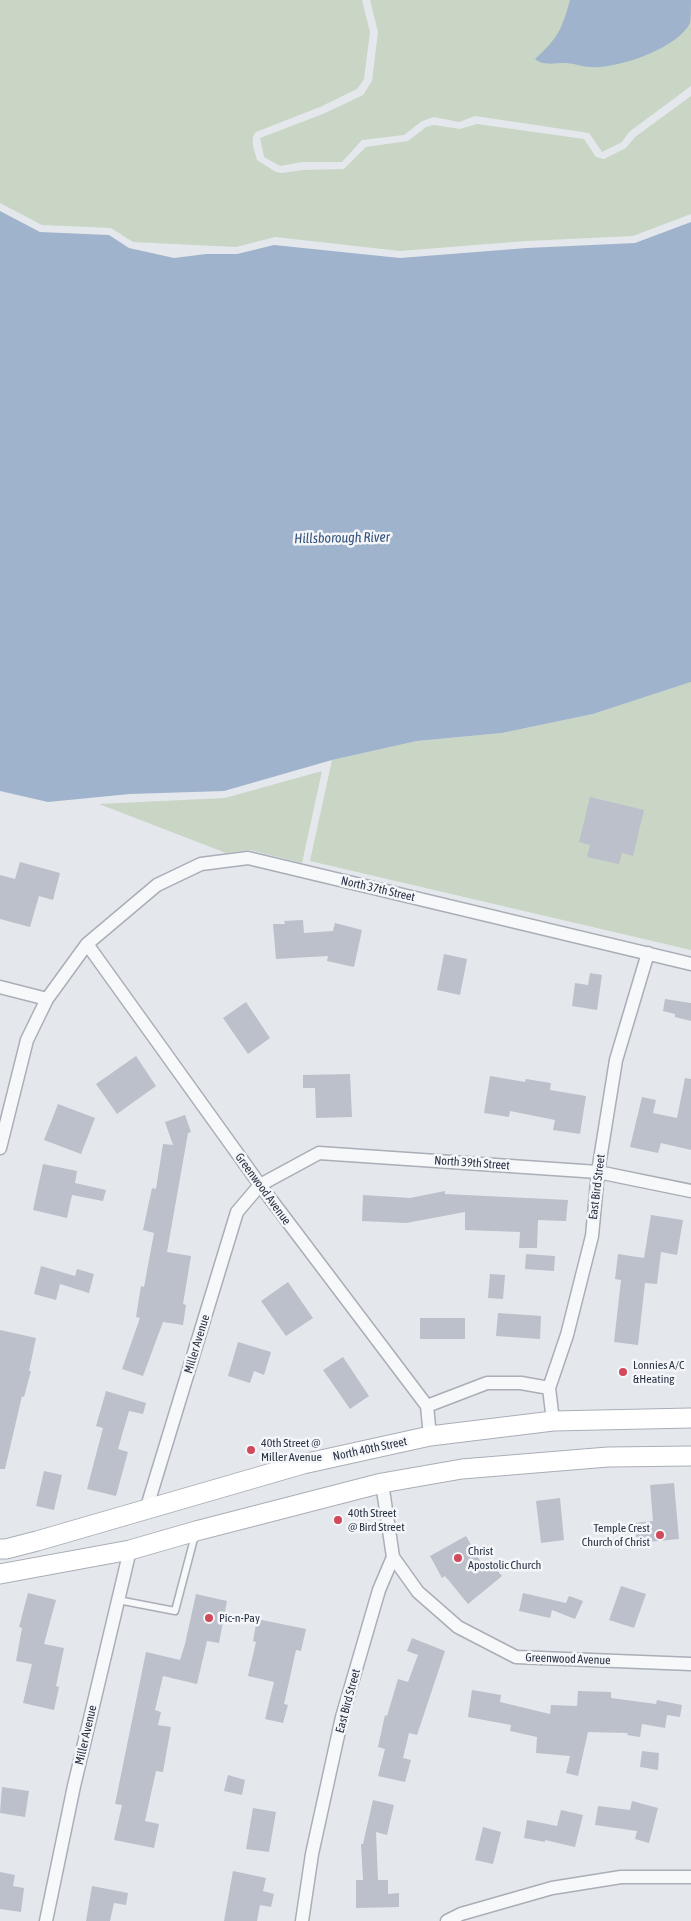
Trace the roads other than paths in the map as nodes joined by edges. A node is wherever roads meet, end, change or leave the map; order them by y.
1 (87, 944) junction
2 (648, 953) junction
3 (691, 964) edge
4 (0, 987) edge
5 (47, 999) junction
6 (0, 1148) edge
7 (598, 1172) junction
8 (260, 1185) junction
9 (691, 1191) edge
10 (549, 1388) junction
11 (427, 1406) junction
12 (691, 1418) edge
13 (553, 1420) junction
14 (430, 1436) junction
15 (691, 1456) edge
16 (382, 1483) junction
17 (146, 1510) junction
18 (196, 1531) junction
19 (0, 1549) edge
20 (130, 1550) junction
21 (393, 1557) junction
22 (0, 1574) edge
23 (118, 1600) junction
24 (691, 1664) edge
25 (691, 1877) edge
26 (46, 1921) edge
27 (302, 1921) edge
28 (447, 1921) edge

1 - 2 street, North 37th Street
1 - 5 street, North 37th Street
1 - 8 street, Greenwood Avenue
2 - 3 street, North 37th Street
2 - 7 street, East Bird Street
4 - 5 street
5 - 6 street, North 37th Street
7 - 8 street, North 39th Street
7 - 9 street, North 39th Street
7 - 10 street, East Bird Street
8 - 11 street, Greenwood Avenue
8 - 17 street, Miller Avenue
10 - 11 street
10 - 13 street, East Bird Street
11 - 14 street
12 - 13 main road, North 40th Street
13 - 14 main road, North 40th Street
14 - 17 main road, North 40th Street
15 - 16 main road
16 - 18 main road
16 - 21 street, East Bird Street
17 - 19 main road, North 40th Street
18 - 20 main road
18 - 23 lane
20 - 22 main road
20 - 23 street, Miller Avenue
21 - 24 street, Greenwood Avenue
21 - 27 street, East Bird Street
23 - 26 street, Miller Avenue
25 - 28 street

